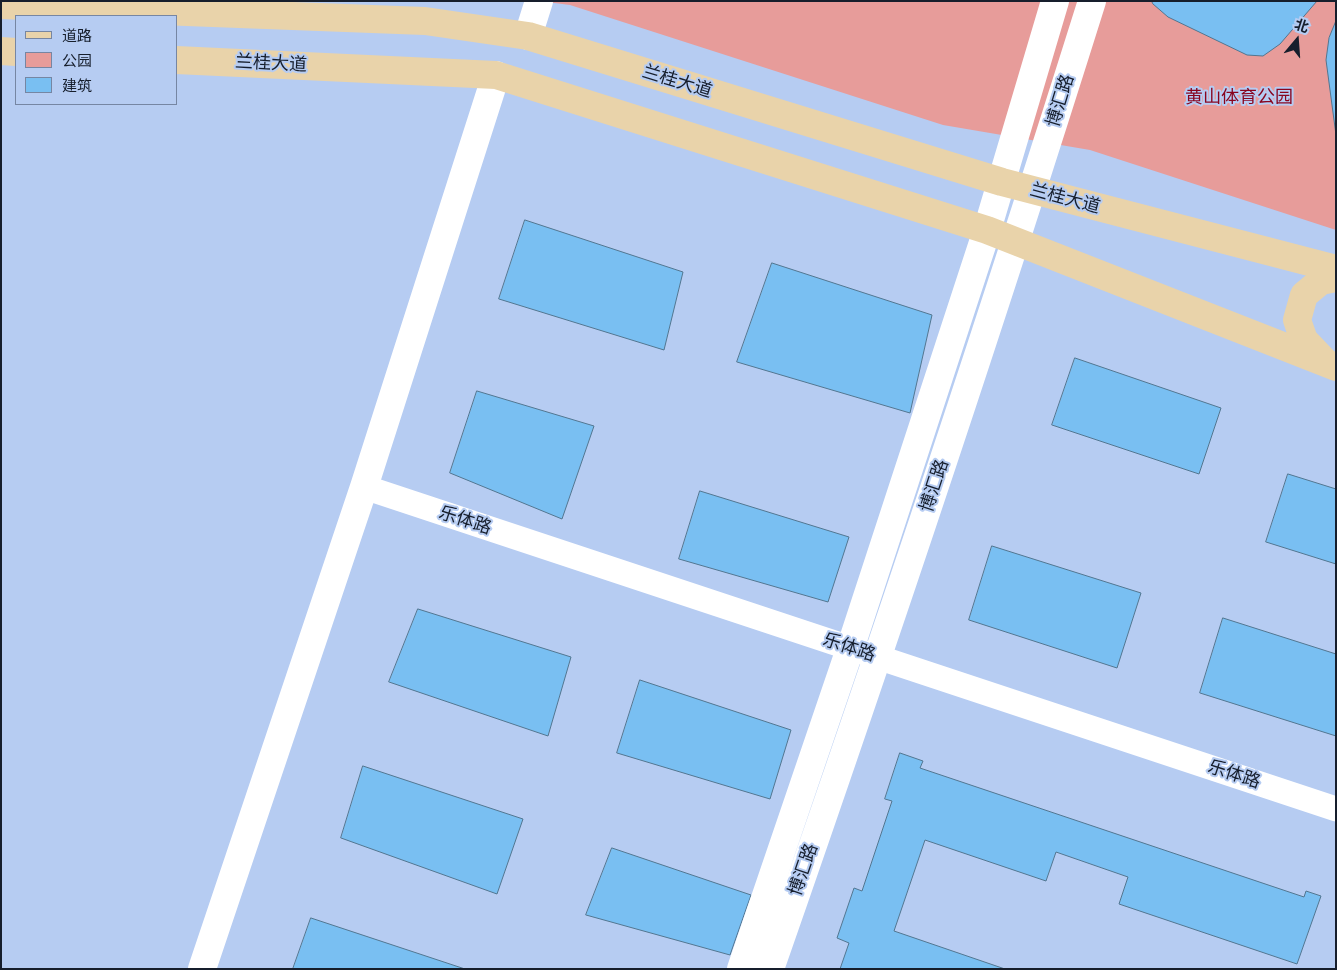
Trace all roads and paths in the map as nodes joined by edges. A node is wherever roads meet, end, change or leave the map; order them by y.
1 (539, 1) edge
2 (1055, 1) edge
3 (1092, 1) edge
4 (1, 5) edge
5 (528, 36) junction
6 (1, 51) edge
7 (15, 52) edge
8 (178, 60) edge
9 (496, 75) junction
10 (1002, 182) junction
11 (1033, 190) junction
12 (987, 230) junction
13 (1016, 241) junction
14 (1336, 269) edge
15 (1336, 278) edge
16 (1332, 366) edge
17 (364, 487) junction
18 (850, 649) junction
19 (878, 658) junction
20 (1336, 809) edge
21 (202, 969) edge
22 (741, 969) edge
23 (770, 969) edge

1 - 5 main road
2 - 10 main road, 博汇路
3 - 11 main road, 博汇路
4 - 5 main road, 兰桂大道
5 - 10 main road, 兰桂大道
6 - 7 main road
8 - 9 main road, 兰桂大道
9 - 12 main road, 兰桂大道
9 - 17 main road
10 - 11 main road, 兰桂大道
10 - 12 main road, 博汇路
11 - 13 main road, 博汇路
11 - 14 main road, 兰桂大道
12 - 13 main road, 兰桂大道
12 - 18 main road, 博汇路
13 - 16 main road, 兰桂大道
13 - 19 main road, 博汇路
15 - 16 main road
17 - 18 street, 乐体路
17 - 21 main road
18 - 19 street, 乐体路
18 - 22 main road, 博汇路
19 - 20 street, 乐体路
19 - 23 main road, 博汇路

